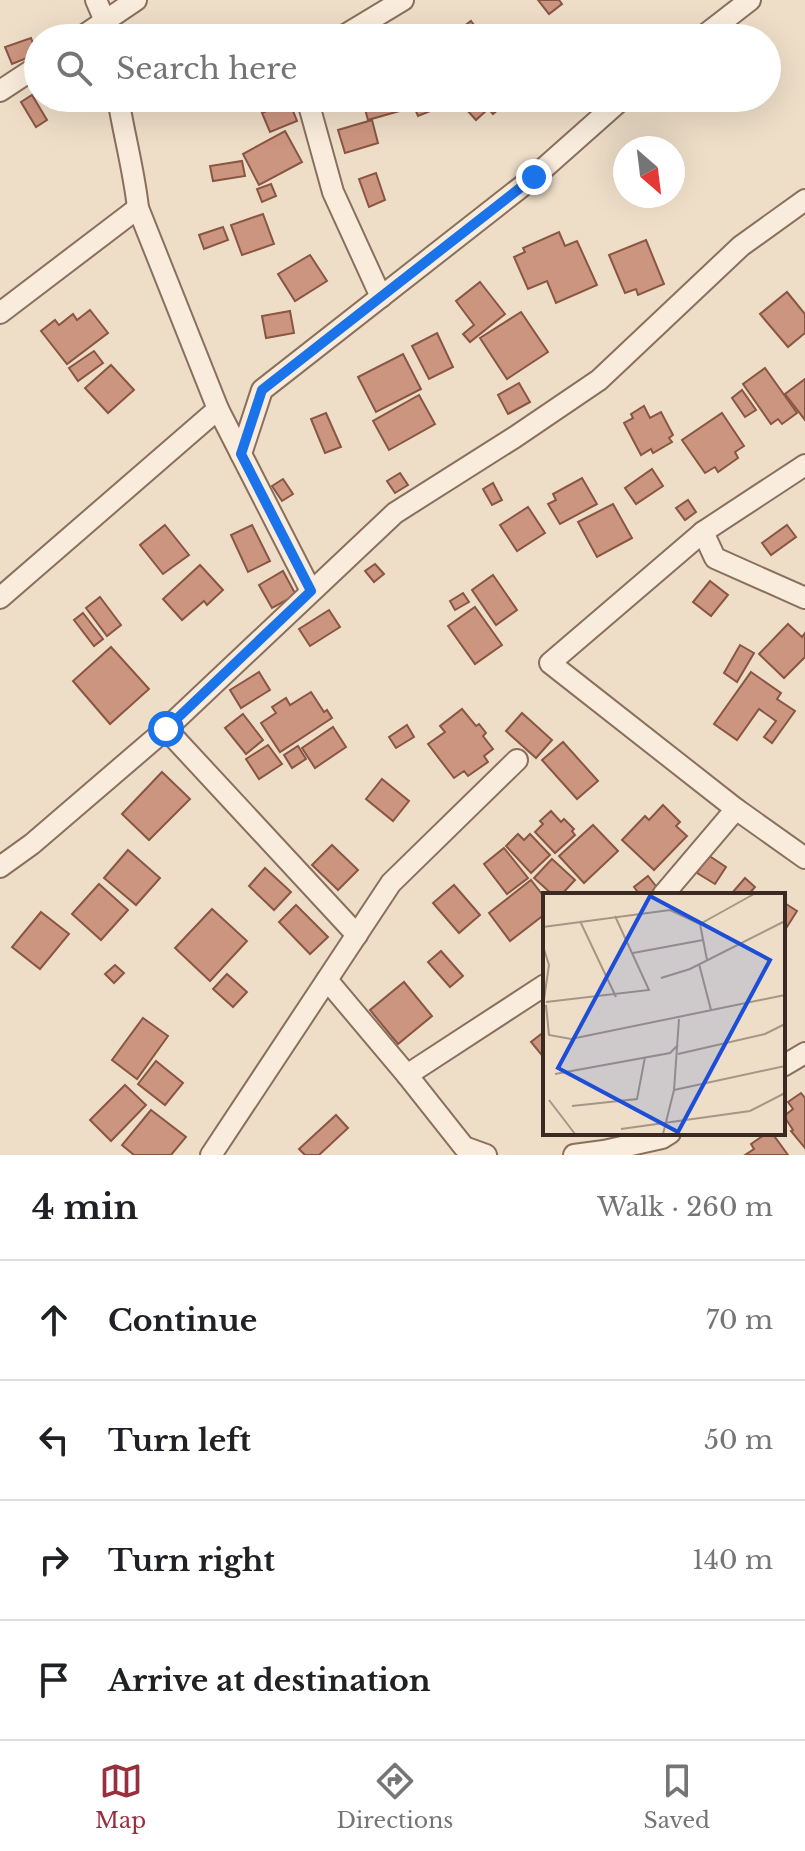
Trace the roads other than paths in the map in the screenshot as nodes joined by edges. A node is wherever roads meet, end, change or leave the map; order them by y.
1 (96, 0) edge
2 (136, 0) edge
3 (403, 0) edge
4 (750, 0) edge
5 (104, 24) edge
6 (112, 24) edge
7 (363, 24) edge
8 (719, 24) edge
9 (24, 75) edge
10 (0, 91) edge
11 (120, 112) edge
12 (311, 112) edge
13 (607, 112) edge
14 (805, 200) edge
15 (138, 208) junction
16 (381, 297) junction
17 (0, 313) edge
18 (218, 409) junction
19 (241, 454) junction
20 (805, 465) edge
21 (703, 532) junction
22 (311, 591) junction
23 (0, 598) edge
24 (805, 598) edge
25 (166, 729) junction
26 (517, 760) dead end
27 (736, 809) junction
28 (805, 858) edge
29 (0, 867) edge
30 (665, 893) edge
31 (357, 935) junction
32 (327, 980) junction
33 (543, 986) edge
34 (805, 1053) edge
35 (785, 1065) edge
36 (407, 1075) junction
37 (667, 1135) edge
38 (461, 1151) edge
39 (211, 1155) edge
40 (486, 1155) edge
41 (574, 1155) edge

1 - 5 street
2 - 6 street
3 - 7 street
4 - 8 street
9 - 10 street
11 - 15 street
12 - 16 street
13 - 16 street
14 - 22 street
15 - 17 street
15 - 18 street
16 - 19 street
18 - 19 street
18 - 23 street
19 - 22 street
20 - 21 street
21 - 24 street
21 - 27 street
22 - 25 street
25 - 29 street
25 - 31 street
26 - 31 street
27 - 28 street
27 - 30 street
31 - 32 street
32 - 36 street
32 - 39 street
33 - 36 street
34 - 35 street
36 - 38 street
37 - 41 street
38 - 40 street

